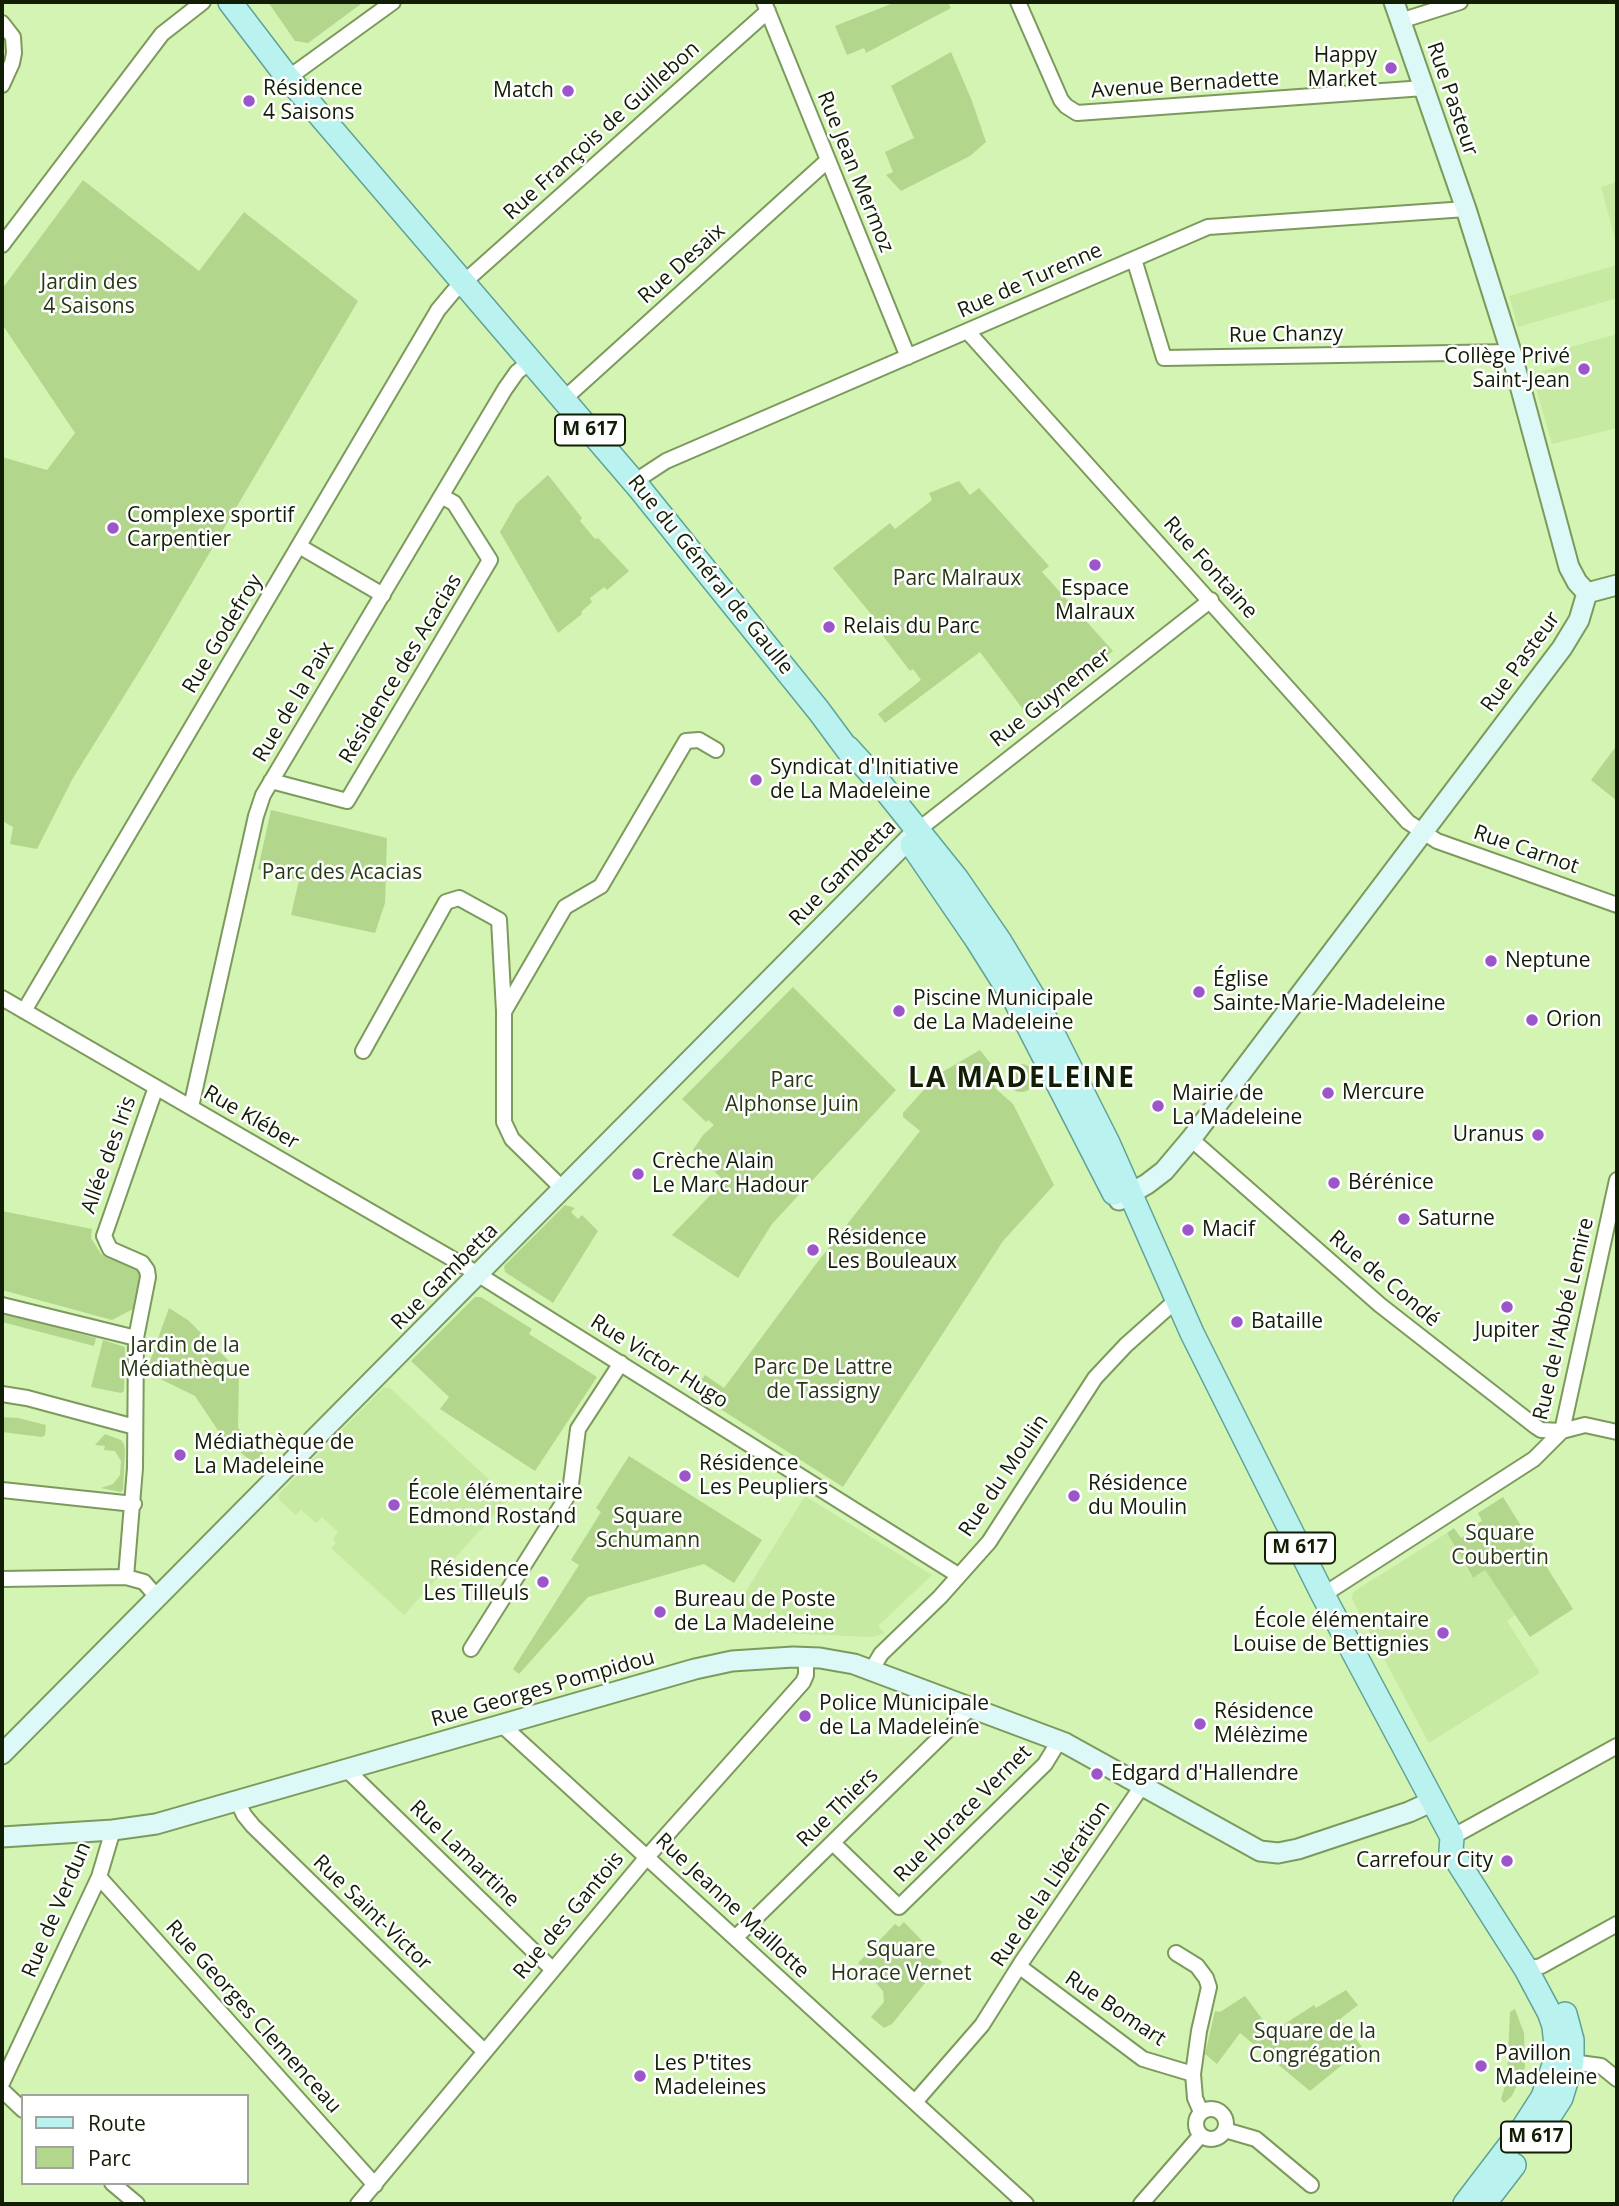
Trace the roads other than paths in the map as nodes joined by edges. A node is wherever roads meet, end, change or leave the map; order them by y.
1 (204, 2) edge
2 (230, 2) edge
3 (247, 2) edge
4 (393, 2) edge
5 (1018, 2) edge
6 (1394, 2) edge
7 (1460, 2) edge
8 (766, 6) edge
9 (1400, 21) junction
10 (2, 23) edge
11 (292, 75) junction
12 (2, 85) edge
13 (1424, 88) junction
14 (827, 160) junction
15 (1466, 209) junction
16 (2, 245) edge
17 (1134, 259) junction
18 (464, 282) junction
19 (968, 332) junction
20 (1511, 352) junction
21 (908, 357) junction
22 (531, 361) junction
23 (564, 399) junction
24 (634, 482) junction
25 (443, 497) junction
26 (299, 546) junction
27 (1617, 585) edge
28 (1587, 593) junction
29 (383, 595) junction
30 (1211, 600) junction
31 (716, 750) dead end
32 (271, 781) junction
33 (1421, 833) junction
34 (913, 835) junction
35 (1617, 905) edge
36 (2, 998) edge
37 (24, 1011) junction
38 (504, 1011) junction
39 (363, 1051) dead end
40 (156, 1087) junction
41 (191, 1107) junction
42 (1191, 1139) junction
43 (1617, 1180) edge
44 (564, 1189) junction
45 (1124, 1198) junction
46 (479, 1275) junction
47 (1172, 1304) junction
48 (2, 1305) edge
49 (1192, 1333) junction
50 (136, 1338) junction
51 (621, 1363) junction
52 (2, 1394) edge
53 (135, 1427) junction
54 (1562, 1431) junction
55 (1617, 1432) edge
56 (2, 1490) edge
57 (134, 1504) junction
58 (958, 1574) junction
59 (126, 1577) junction
60 (2, 1579) edge
61 (1323, 1595) junction
62 (158, 1597) junction
63 (471, 1649) dead end
64 (806, 1657) junction
65 (871, 1671) junction
66 (970, 1707) junction
67 (502, 1725) junction
68 (1059, 1741) junction
69 (1617, 1746) edge
70 (2, 1754) edge
71 (346, 1769) junction
72 (1142, 1786) junction
73 (237, 1800) junction
74 (1433, 1801) junction
75 (113, 1830) junction
76 (2, 1837) edge
77 (1452, 1837) junction
78 (832, 1843) junction
79 (647, 1857) junction
80 (99, 1877) junction
81 (1617, 1924) edge
82 (735, 1938) junction
83 (1176, 1953) dead end
84 (1020, 1967) junction
85 (1534, 1967) junction
86 (552, 1969) junction
87 (484, 2051) junction
88 (1563, 2063) junction
89 (1193, 2074) junction
90 (1617, 2079) edge
91 (2, 2083) edge
92 (2, 2090) edge
93 (915, 2102) junction
94 (21, 2108) edge
95 (1201, 2112) junction
96 (1225, 2130) junction
97 (1201, 2135) junction
98 (114, 2185) edge
99 (1311, 2185) dead end
100 (368, 2197) edge
101 (1022, 2203) edge
102 (137, 2204) edge
103 (1141, 2204) edge
104 (1465, 2204) edge
105 (1484, 2204) edge

1 - 16 street
2 - 11 main road, Rue du Général de Gaulle / M 617
3 - 11 main road, Rue du Général de Gaulle / M 617
4 - 11 street
5 - 13 street, Avenue Bernadette
6 - 9 street, Rue Pasteur
7 - 9 street
8 - 14 street, Rue Jean Mermoz
8 - 18 street, Rue François de Guillebon
9 - 13 street, Rue Pasteur
10 - 12 street
11 - 18 main road, Rue du Général de Gaulle / M 617
13 - 15 street, Rue Pasteur
14 - 21 street, Rue Jean Mermoz
14 - 23 street, Rue Desaix
15 - 17 street, Rue de Turenne
15 - 20 street, Rue Pasteur
17 - 19 street, Rue de Turenne
17 - 20 street, Rue Chanzy
18 - 22 main road, Rue du Général de Gaulle / M 617
18 - 26 street, Rue Godefroy
19 - 21 street, Rue de Turenne
19 - 30 street, Rue Fontaine
20 - 28 street, Rue Pasteur
21 - 24 street, Rue de Turenne
22 - 23 main road, Rue du Général de Gaulle / M 617
22 - 25 street, Rue de la Paix
23 - 24 main road, Rue du Général de Gaulle / M 617
24 - 34 main road, Rue du Général de Gaulle / M 617
25 - 29 street, Rue de la Paix
25 - 32 street, Résidence des Acacias
26 - 29 street
26 - 37 street, Rue Godefroy
27 - 28 street
28 - 33 street, Rue Pasteur
29 - 32 street, Rue de la Paix
30 - 33 street, Rue Fontaine
30 - 34 street, Rue Guynemer
31 - 38 street
32 - 41 street, Rue de la Paix
33 - 35 street, Rue Carnot
33 - 42 street, Rue Pasteur
34 - 44 street, Rue Gambetta
34 - 45 main road, Rue du Général de Gaulle / M 617
36 - 37 street, Rue Kléber
37 - 40 street, Rue Kléber
38 - 39 street
38 - 44 street
40 - 41 street, Rue Kléber
40 - 50 street, Allée des Iris
41 - 46 street, Rue Kléber
42 - 45 street, Rue Pasteur
42 - 54 street, Rue de Condé
43 - 54 street, Rue de l'Abbé Lemire
44 - 46 street, Rue Gambetta
45 - 47 main road, Rue du Général de Gaulle / M 617
45 - 49 main road, Rue du Général de Gaulle / M 617
46 - 51 street, Rue Victor Hugo
46 - 62 street, Rue Gambetta
47 - 49 main road, Rue du Général de Gaulle / M 617
47 - 58 street, Rue du Moulin
48 - 50 street
49 - 61 main road, Rue du Général de Gaulle / M 617
50 - 53 street
51 - 58 street, Rue Victor Hugo
51 - 63 street
52 - 53 street
53 - 57 street
54 - 55 street
54 - 61 street, Rue de l'Abbé Lemire
56 - 57 street
57 - 59 street
58 - 65 street, Rue du Moulin
59 - 60 street
59 - 62 street
61 - 74 main road, Rue du Général de Gaulle / M 617
62 - 70 street, Rue Gambetta
64 - 65 street, Rue Georges Pompidou
64 - 67 street, Rue Georges Pompidou
64 - 79 street, Rue des Gantois
65 - 66 street, Rue Georges Pompidou
66 - 68 street, Rue Georges Pompidou
66 - 78 street, Rue Thiers
67 - 71 street, Rue Georges Pompidou
67 - 79 street, Rue Jeanne Maillotte
68 - 72 street, Rue Georges Pompidou
68 - 78 street, Rue Horace Vernet
69 - 77 street
71 - 73 street, Rue Georges Pompidou
71 - 86 street, Rue Lamartine
72 - 74 street, Rue Georges Pompidou
72 - 84 street, Rue de la Libération
73 - 75 street, Rue Georges Pompidou
73 - 87 street, Rue Saint-Victor
74 - 77 main road, Rue du Général de Gaulle / M 617
75 - 76 street, Rue Georges Pompidou
75 - 80 street, Rue de Verdun
77 - 85 main road, Rue du Général de Gaulle / M 617
78 - 82 street, Rue Thiers
79 - 82 street, Rue Jeanne Maillotte
79 - 86 street, Rue des Gantois
80 - 91 street, Rue de Verdun
80 - 100 street, Rue Georges Clemenceau
81 - 85 street
82 - 93 street, Rue Jeanne Maillotte
83 - 89 street
84 - 89 street, Rue Bomart
84 - 93 street, Rue de la Libération
85 - 88 main road, Rue du Général de Gaulle / M 617
86 - 87 street, Rue des Gantois
87 - 100 street, Rue des Gantois
88 - 90 street
88 - 104 main road, Rue du Général de Gaulle / M 617
88 - 105 main road, Rue du Général de Gaulle / M 617
89 - 95 street
92 - 94 street
93 - 101 street, Rue Jeanne Maillotte
95 - 96 street
95 - 97 street
96 - 97 street
96 - 99 street
97 - 103 street
98 - 102 street

